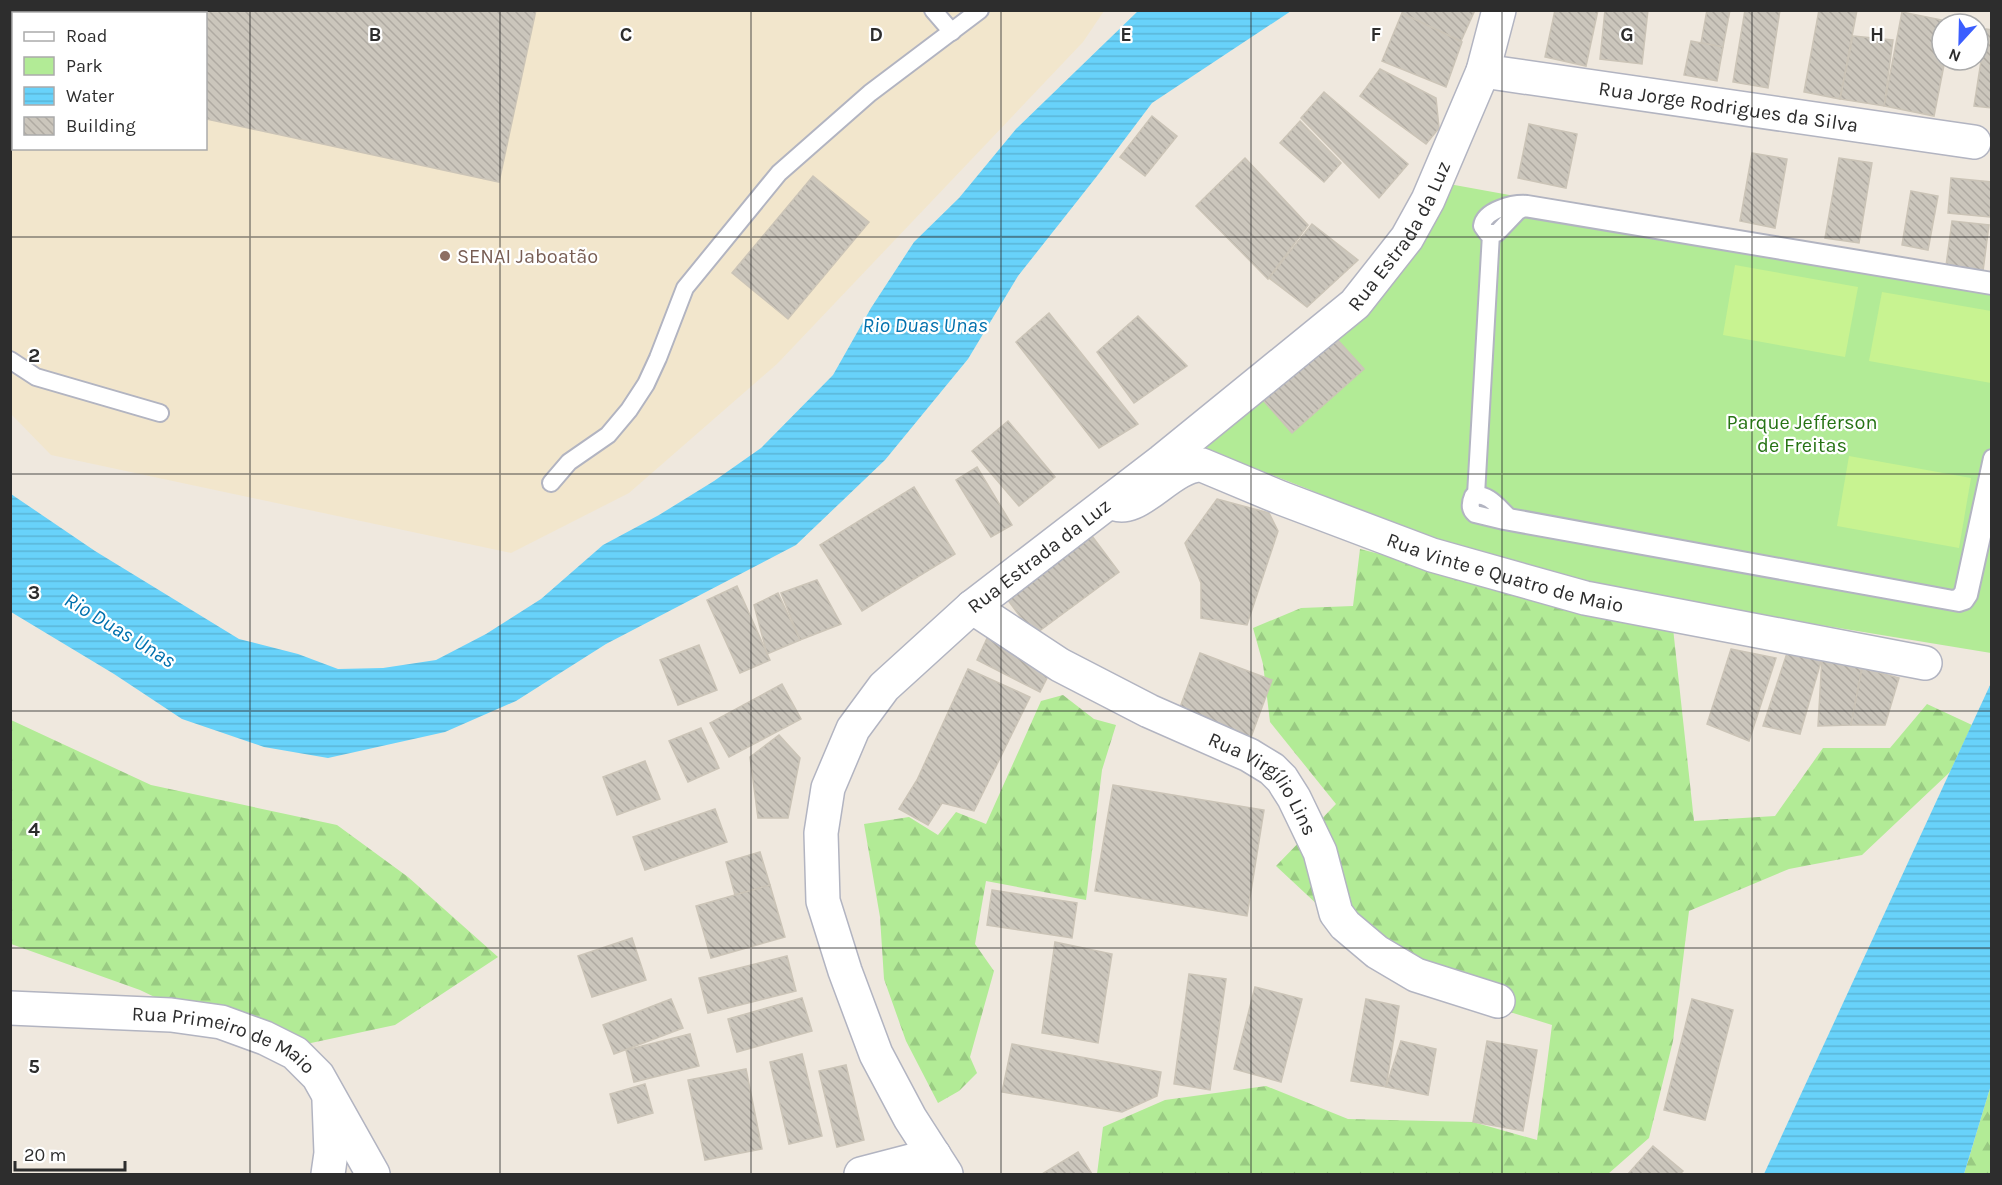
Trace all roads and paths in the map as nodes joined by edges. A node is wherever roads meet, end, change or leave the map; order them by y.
1 (933, 10) edge
2 (980, 10) edge
3 (1499, 10) edge
4 (952, 32) junction
5 (1483, 71) junction
6 (1974, 142) dead end
7 (1992, 284) edge
8 (10, 360) edge
9 (160, 413) dead end
10 (1992, 458) edge
11 (551, 483) dead end
12 (1992, 491) edge
13 (1476, 495) junction
14 (1110, 501) junction
15 (972, 607) junction
16 (1924, 663) dead end
17 (1498, 1001) dead end
18 (10, 1008) edge
19 (329, 1096) junction
20 (940, 1165) edge
21 (328, 1174) edge
22 (373, 1174) edge
23 (861, 1174) edge

1 - 4 lane
2 - 4 lane
3 - 5 street, Rua Estrada da Luz
4 - 11 lane
5 - 6 street, Rua Jorge Rodrigues da Silva
5 - 14 street, Rua Estrada da Luz
7 - 13 lane
8 - 9 lane
10 - 13 lane
12 - 13 lane
14 - 15 street, Rua Estrada da Luz
14 - 16 street, Rua Vinte e Quatro de Maio
15 - 17 street, Rua Virgílio Lins
15 - 20 street, Rua Estrada da Luz
18 - 19 street, Rua Primeiro de Maio
19 - 21 street
19 - 22 street, Rua Primeiro de Maio
20 - 23 street

